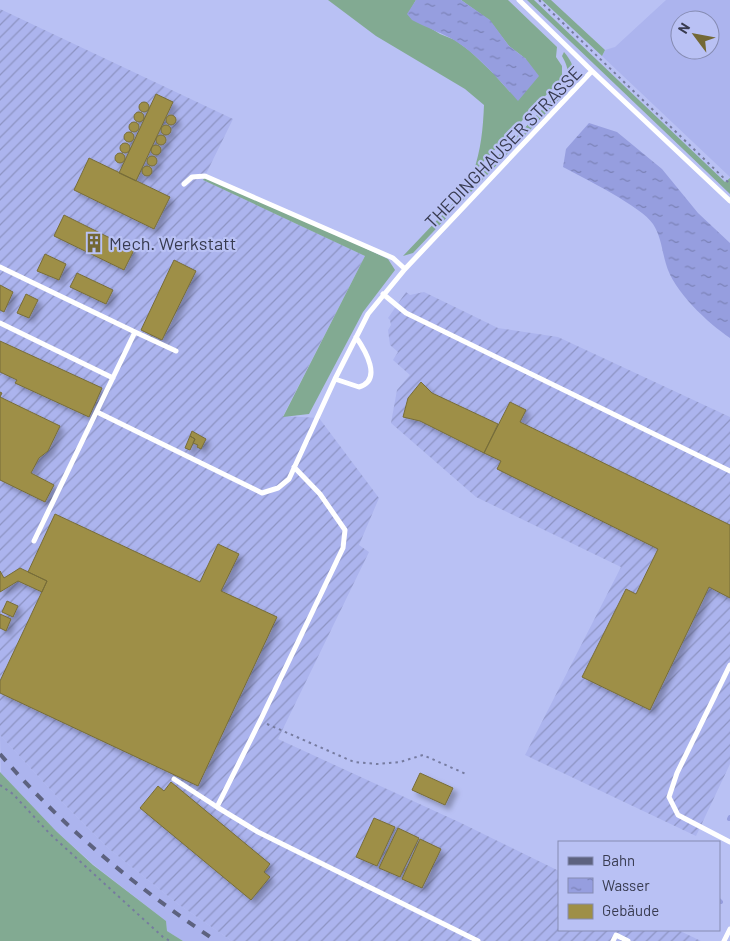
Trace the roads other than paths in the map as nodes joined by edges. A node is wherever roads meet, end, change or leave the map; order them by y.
1 (519, 0) edge
2 (592, 71) junction
3 (184, 184) dead end
4 (730, 201) edge
5 (0, 267) edge
6 (405, 268) junction
7 (383, 294) junction
8 (0, 323) edge
9 (134, 332) junction
10 (356, 337) junction
11 (176, 351) dead end
12 (113, 378) junction
13 (335, 379) junction
14 (96, 412) junction
15 (294, 467) junction
16 (730, 471) edge
17 (34, 541) dead end
18 (730, 665) edge
19 (174, 779) dead end
20 (218, 807) junction
21 (730, 842) edge
22 (730, 928) edge
23 (478, 941) edge
24 (613, 941) edge
25 (628, 941) edge
26 (724, 941) edge

1 - 2 lane
2 - 4 lane, THEDINGHAUSER STRASSE
2 - 6 lane, THEDINGHAUSER STRASSE
3 - 6 lane
5 - 9 lane
6 - 7 lane, THEDINGHAUSER STRASSE
7 - 10 lane, THEDINGHAUSER STRASSE
7 - 16 lane
8 - 12 lane
9 - 11 lane
9 - 12 lane
10 - 13 lane, THEDINGHAUSER STRASSE
10 - 13 lane
12 - 14 lane
13 - 15 lane, THEDINGHAUSER STRASSE
14 - 15 lane, THEDINGHAUSER STRASSE
14 - 17 lane
15 - 20 lane
18 - 21 lane
19 - 20 lane
20 - 23 lane
22 - 26 lane
24 - 25 lane

